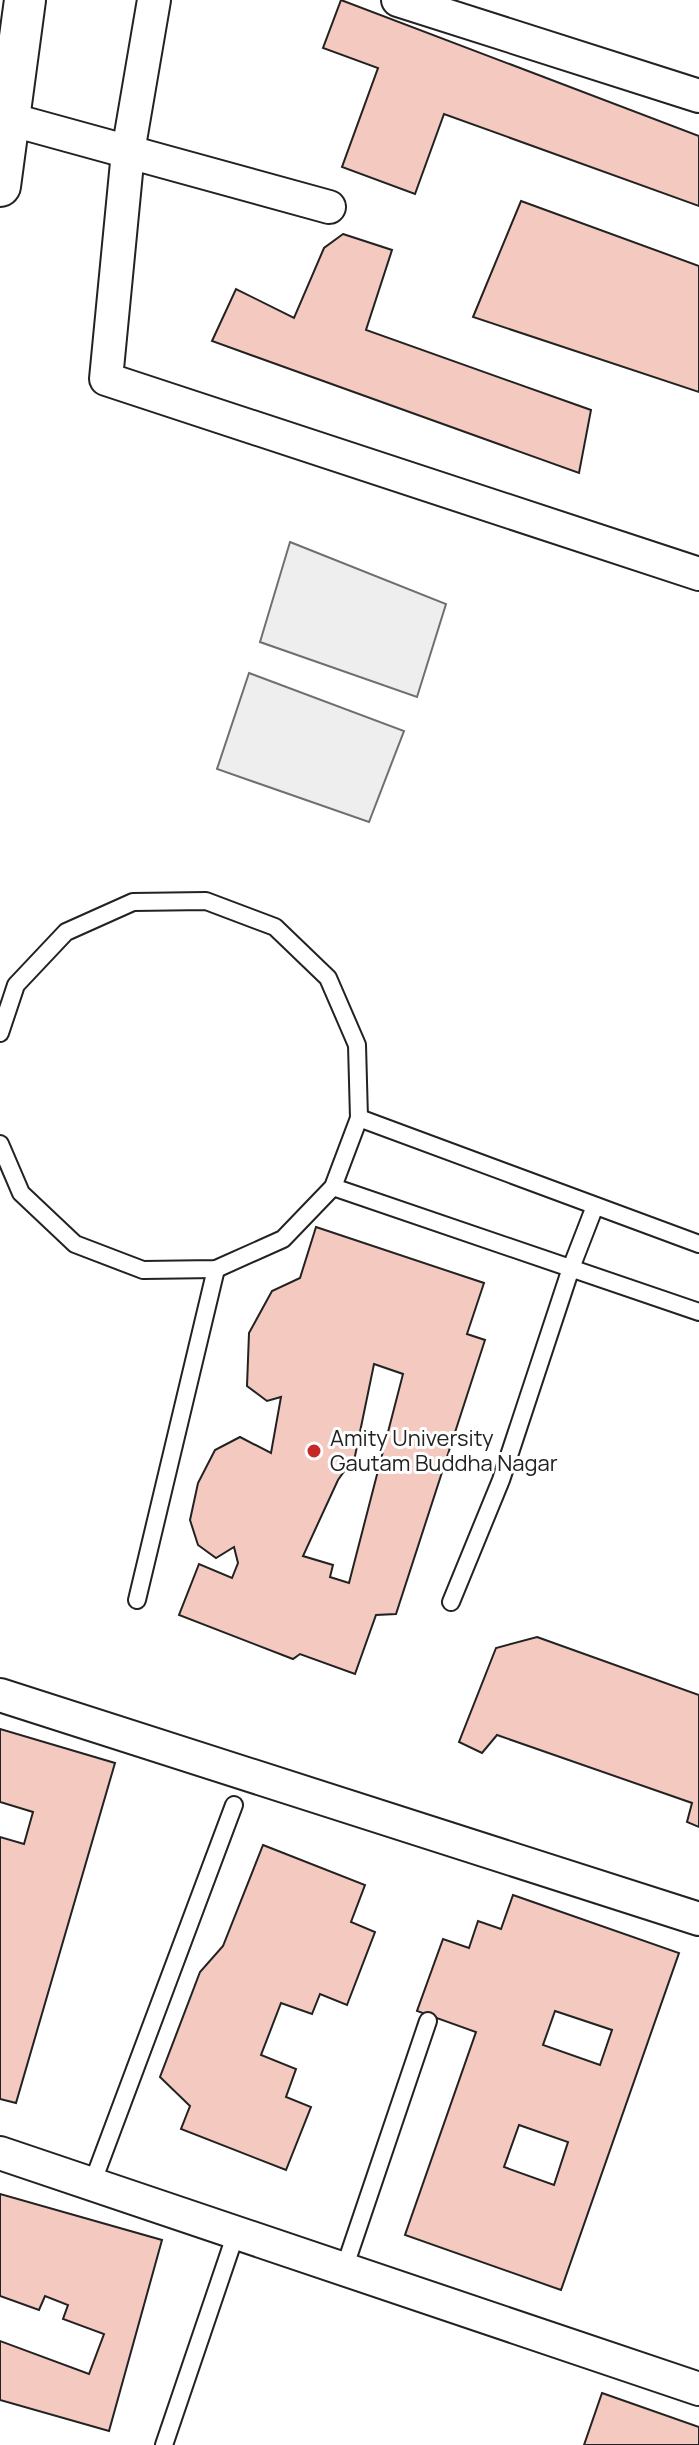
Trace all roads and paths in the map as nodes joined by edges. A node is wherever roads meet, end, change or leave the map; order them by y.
1 (25, 0) edge
2 (154, 0) edge
3 (398, 0) edge
4 (699, 96) edge
5 (9, 119) junction
6 (128, 152) junction
7 (0, 186) edge
8 (329, 207) dead end
9 (699, 574) edge
10 (8, 984) edge
11 (0, 1033) edge
12 (359, 1118) junction
13 (0, 1144) edge
14 (333, 1187) junction
15 (595, 1206) junction
16 (699, 1244) edge
17 (571, 1268) junction
18 (216, 1269) junction
19 (699, 1312) edge
20 (137, 1600) dead end
21 (451, 1602) dead end
22 (0, 1695) edge
23 (234, 1805) dead end
24 (699, 1919) edge
25 (428, 2021) dead end
26 (0, 2153) edge
27 (92, 2184) junction
28 (236, 2233) junction
29 (344, 2269) junction
30 (699, 2389) edge
31 (164, 2445) edge

1 - 5 street
2 - 6 street
3 - 4 street
5 - 6 street
5 - 7 street
6 - 8 street
6 - 9 street
10 - 11 lane
10 - 12 lane
12 - 14 lane
12 - 15 lane
13 - 18 lane
14 - 17 lane
14 - 18 lane
15 - 16 lane
15 - 17 lane
17 - 19 lane
17 - 21 lane
18 - 20 lane
22 - 24 street
23 - 27 lane
25 - 29 lane
26 - 27 street
27 - 28 street
28 - 29 street
28 - 31 lane
29 - 30 street

